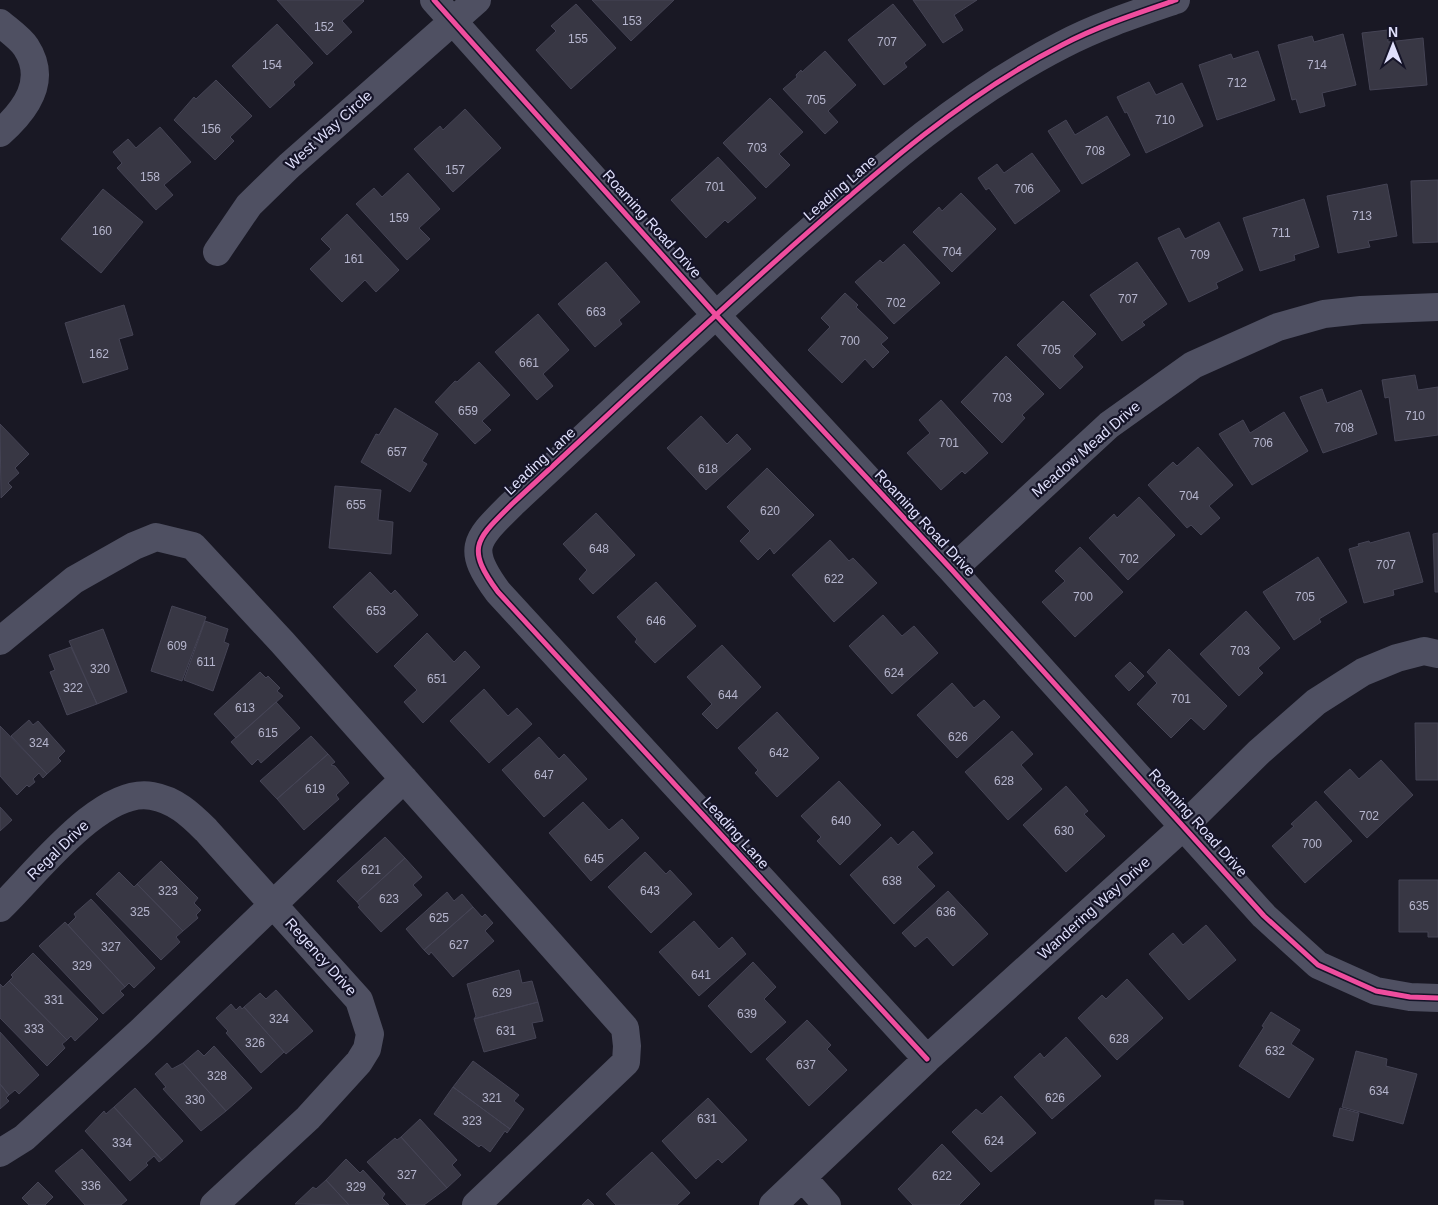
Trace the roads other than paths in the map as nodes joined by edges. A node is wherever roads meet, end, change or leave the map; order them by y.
1 (434, 0) edge
2 (477, 0) edge
3 (1176, 0) edge
4 (454, 20) junction
5 (0, 23) edge
6 (0, 133) edge
7 (217, 252) dead end
8 (1438, 307) edge
9 (715, 314) junction
10 (952, 570) junction
11 (0, 640) edge
12 (1438, 654) edge
13 (404, 780) junction
14 (151, 796) joint
15 (1184, 826) junction
16 (273, 904) junction
17 (0, 908) edge
18 (1438, 998) edge
19 (926, 1060) junction
20 (0, 1153) edge
21 (803, 1178) junction
22 (214, 1205) edge
23 (476, 1205) edge
24 (773, 1205) edge
25 (827, 1205) edge

1 - 4 street, Roaming Road Drive
2 - 4 street, West Way Circle
3 - 9 street, Leading Lane
4 - 7 street, West Way Circle
4 - 9 street, Roaming Road Drive
5 - 6 street
8 - 10 street, Meadow Mead Drive
9 - 10 street, Roaming Road Drive
9 - 19 street, Leading Lane
10 - 15 street, Roaming Road Drive
11 - 13 street
12 - 15 street, Wandering Way Drive
13 - 16 street
13 - 23 street
14 - 16 street, Regency Drive
14 - 17 street, Regal Drive
15 - 18 street, Roaming Road Drive
15 - 19 street, Wandering Way Drive
16 - 20 street
16 - 22 street, Regency Drive
19 - 21 street, Wandering Way Drive
21 - 24 street, Wandering Way Drive
21 - 25 street

